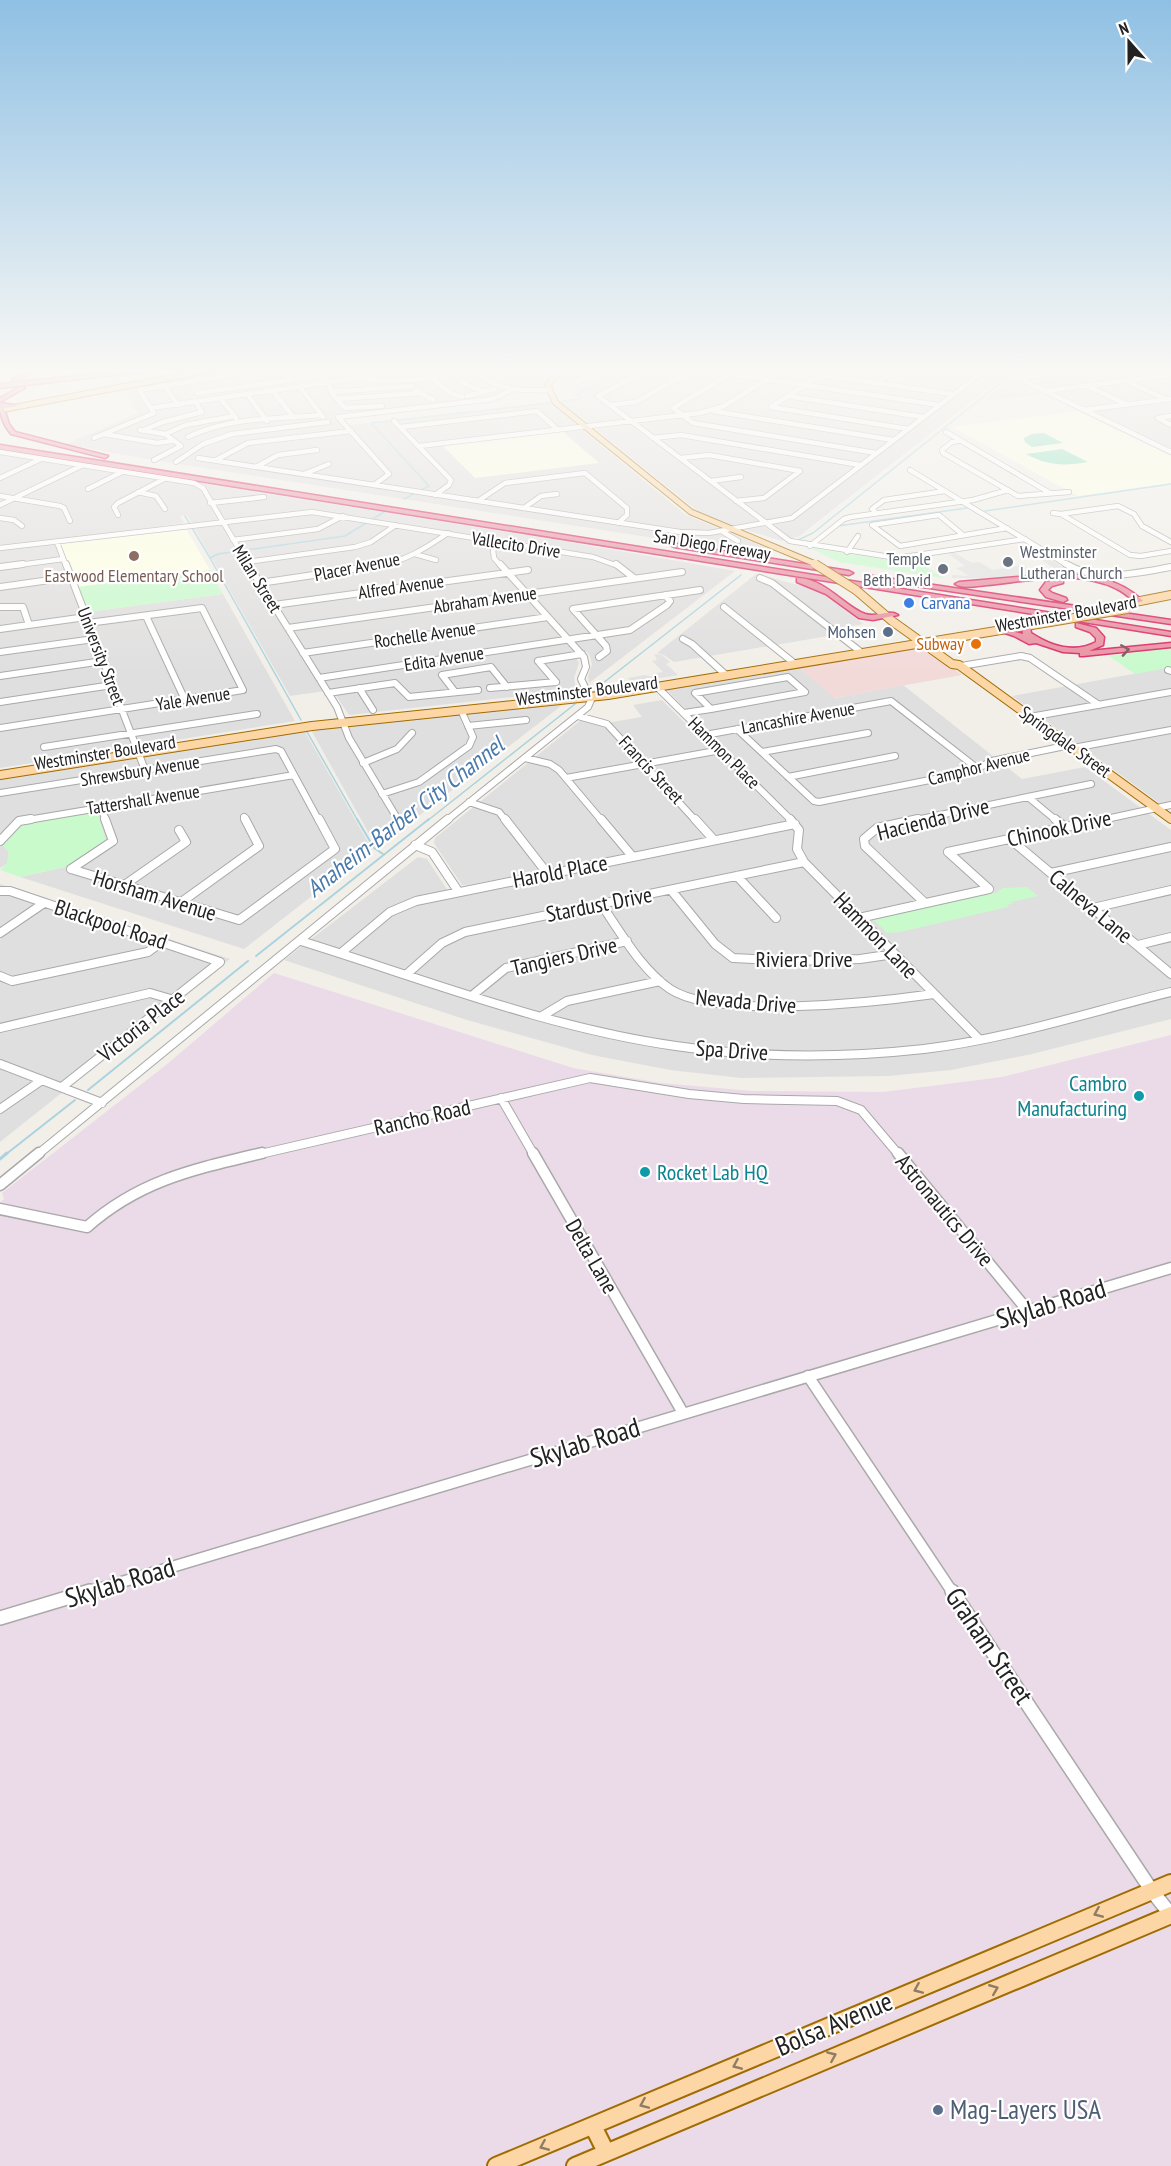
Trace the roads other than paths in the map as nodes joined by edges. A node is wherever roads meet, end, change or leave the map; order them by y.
1 (15, 471) edge
2 (69, 471) edge
3 (117, 471) edge
4 (156, 471) edge
5 (159, 471) edge
6 (202, 471) edge
7 (284, 471) edge
8 (309, 471) edge
9 (386, 471) edge
10 (443, 471) edge
11 (640, 471) edge
12 (698, 471) edge
13 (800, 471) edge
14 (852, 471) edge
15 (912, 471) edge
16 (975, 471) edge
17 (1011, 471) edge
18 (123, 472) junction
19 (304, 474) junction
20 (741, 477) dead end
21 (0, 478) edge
22 (164, 478) junction
23 (711, 481) junction
24 (374, 485) junction
25 (88, 489) dead end
26 (1008, 490) junction
27 (945, 491) junction
28 (138, 492) junction
29 (1069, 492) dead end
30 (1050, 493) junction
31 (558, 494) dead end
32 (435, 495) junction
33 (0, 496) edge
34 (264, 497) dead end
35 (14, 498) junction
36 (478, 501) junction
37 (736, 501) junction
38 (961, 501) junction
39 (210, 503) junction
40 (0, 505) edge
41 (524, 508) junction
42 (165, 509) dead end
43 (578, 509) dead end
44 (459, 511) dead end
45 (876, 513) junction
46 (1053, 513) dead end
47 (118, 514) dead end
48 (1060, 514) junction
49 (570, 515) junction
50 (343, 516) junction
51 (0, 518) edge
52 (70, 521) dead end
53 (221, 521) junction
54 (618, 523) junction
55 (767, 524) junction
56 (396, 525) junction
57 (22, 526) dead end
58 (1007, 528) junction
59 (731, 529) junction
60 (723, 531) junction
61 (448, 533) junction
62 (963, 535) junction
63 (858, 536) dead end
64 (950, 539) junction
65 (1025, 539) junction
66 (233, 540) junction
67 (1169, 540) edge
68 (738, 541) dead end
69 (57, 542) junction
70 (502, 542) junction
71 (810, 546) junction
72 (660, 547) junction
73 (0, 548) edge
74 (965, 549) junction
75 (1171, 551) edge
76 (847, 552) junction
77 (415, 554) junction
78 (63, 559) junction
79 (436, 560) dead end
80 (247, 562) junction
81 (0, 567) edge
82 (1171, 567) edge
83 (746, 568) junction
84 (528, 570) dead end
85 (682, 572) dead end
86 (507, 573) junction
87 (871, 577) junction
88 (71, 578) junction
89 (760, 578) dead end
90 (634, 579) junction
91 (260, 583) junction
92 (0, 587) edge
93 (700, 590) dead end
94 (527, 594) junction
95 (665, 595) junction
96 (1171, 595) edge
97 (1171, 601) edge
98 (608, 603) junction
99 (1143, 603) junction
100 (274, 605) junction
101 (0, 607) edge
102 (724, 607) dead end
103 (614, 609) dead end
104 (890, 615) junction
105 (146, 616) junction
106 (548, 617) junction
107 (1171, 617) edge
108 (87, 620) junction
109 (29, 625) junction
110 (1026, 626) junction
111 (288, 628) junction
112 (1171, 628) edge
113 (0, 629) edge
114 (1000, 630) junction
115 (596, 636) junction
116 (94, 639) junction
117 (683, 639) dead end
118 (923, 639) junction
119 (569, 640) junction
120 (1171, 645) edge
121 (858, 650) junction
122 (0, 652) edge
123 (303, 653) junction
124 (582, 654) junction
125 (599, 657) dead end
126 (103, 661) junction
127 (792, 661) junction
128 (960, 665) junction
129 (724, 673) junction
130 (0, 676) edge
131 (319, 678) junction
132 (112, 685) junction
133 (655, 685) junction
134 (507, 687) junction
135 (359, 688) junction
136 (490, 688) dead end
137 (478, 690) dead end
138 (455, 692) junction
139 (1171, 692) edge
140 (328, 693) junction
141 (589, 695) junction
142 (185, 700) junction
143 (0, 702) edge
144 (1099, 705) junction
145 (711, 709) junction
146 (122, 710) junction
147 (374, 710) dead end
148 (461, 710) junction
149 (684, 713) junction
150 (257, 714) dead end
151 (578, 716) junction
152 (1030, 717) junction
153 (343, 720) junction
154 (526, 720) dead end
155 (468, 726) junction
156 (0, 728) edge
157 (737, 729) junction
158 (1171, 730) edge
159 (412, 733) dead end
160 (868, 733) dead end
161 (131, 734) junction
162 (705, 735) junction
163 (44, 747) dead end
164 (1071, 747) junction
165 (138, 750) junction
166 (721, 750) junction
167 (762, 752) junction
168 (895, 756) dead end
169 (525, 758) junction
170 (363, 763) junction
171 (645, 764) junction
172 (978, 769) junction
173 (0, 770) edge
174 (145, 770) junction
175 (0, 775) edge
176 (294, 775) junction
177 (788, 777) junction
178 (566, 778) junction
179 (1090, 783) dead end
180 (0, 794) edge
181 (382, 794) junction
182 (1028, 797) junction
183 (469, 802) junction
184 (1171, 805) edge
185 (101, 807) junction
186 (1156, 808) junction
187 (244, 817) dead end
188 (398, 818) dead end
189 (1171, 819) edge
190 (795, 824) junction
191 (1065, 827) junction
192 (179, 830) dead end
193 (1010, 839) junction
194 (714, 840) junction
195 (0, 841) edge
196 (416, 845) junction
197 (1171, 847) edge
198 (948, 852) joint
199 (632, 856) junction
200 (804, 862) junction
201 (547, 873) junction
202 (1051, 873) junction
203 (737, 876) junction
204 (123, 886) junction
205 (989, 889) joint
206 (671, 890) junction
207 (1171, 890) edge
208 (0, 891) edge
209 (458, 891) junction
210 (44, 903) junction
211 (180, 903) junction
212 (925, 903) junction
213 (601, 904) junction
214 (1093, 908) junction
215 (776, 918) dead end
216 (859, 918) junction
217 (0, 933) edge
218 (1171, 937) edge
219 (163, 941) junction
220 (301, 941) junction
221 (627, 941) junction
222 (1138, 945) junction
223 (341, 953) junction
224 (894, 954) junction
225 (220, 962) joint
226 (408, 973) junction
227 (1171, 974) edge
228 (0, 976) edge
229 (660, 981) junction
230 (1171, 992) edge
231 (474, 994) junction
232 (934, 994) junction
233 (174, 1000) junction
234 (542, 1016) junction
235 (0, 1028) edge
236 (978, 1038) junction
237 (0, 1064) edge
238 (42, 1080) junction
239 (62, 1087) junction
240 (501, 1098) junction
241 (102, 1103) junction
242 (0, 1109) edge
243 (861, 1110) joint
244 (0, 1185) edge
245 (0, 1209) edge
246 (1171, 1268) edge
247 (1028, 1311) junction
248 (808, 1376) junction
249 (678, 1415) junction
250 (0, 1618) edge
251 (1171, 1882) edge
252 (1152, 1890) junction
253 (1171, 1915) edge
254 (592, 2126) junction
255 (606, 2152) junction
256 (496, 2166) edge
257 (575, 2166) edge

1 - 21 street
2 - 35 street
3 - 18 street, Milan Street
4 - 112 highway
5 - 72 highway, San Diego Freeway
6 - 44 highway
7 - 19 street
8 - 19 street
9 - 24 street
10 - 32 street
11 - 59 main road, Springdale Street
12 - 23 street
13 - 37 street
14 - 55 street
15 - 27 street
16 - 26 street
17 - 30 street
18 - 22 street, Milan Street
18 - 25 street
19 - 24 street
20 - 23 street
22 - 28 street
22 - 39 street, Milan Street
23 - 37 street
24 - 32 street
26 - 30 street
26 - 38 street
27 - 38 street
27 - 45 street
28 - 42 street
28 - 47 street
29 - 30 street
31 - 41 street
32 - 36 street
33 - 35 street
34 - 39 street
35 - 40 street
35 - 52 street
36 - 41 street
36 - 54 street
37 - 55 street
38 - 45 street
38 - 58 street
39 - 53 street, Milan Street
41 - 49 street
43 - 49 street
45 - 71 street
46 - 48 street
48 - 67 street
48 - 75 street
49 - 54 street
50 - 53 street, Vallecito Drive
50 - 56 street, Vallecito Drive
50 - 66 street
51 - 57 street
53 - 66 street, Milan Street
53 - 69 street, Vallecito Drive
54 - 60 street
55 - 59 street
55 - 71 street
56 - 61 street, Vallecito Drive
56 - 80 street
58 - 62 street
58 - 65 street
59 - 60 street
59 - 104 main road, Springdale Street, bridge
60 - 68 street
61 - 70 street, Vallecito Drive
61 - 77 street, Placer Avenue
62 - 64 street
62 - 64 street
63 - 76 street
64 - 74 street
65 - 74 street
65 - 82 street
66 - 80 street, Milan Street
69 - 73 street, Vallecito Drive
69 - 78 street, University Street
70 - 86 street
70 - 90 street, Vallecito Drive
71 - 76 street
72 - 83 highway
72 - 87 highway, San Diego Freeway
72 - 112 highway, San Diego Freeway
74 - 76 street
77 - 79 street
77 - 91 street, Placer Avenue
78 - 81 street
78 - 88 street, University Street
80 - 91 street, Milan Street
83 - 104 highway
83 - 110 highway
84 - 86 street, Alfred Avenue
85 - 90 street, Abraham Avenue
86 - 94 street
86 - 100 street, Alfred Avenue
87 - 99 highway
87 - 112 highway, San Diego Freeway
88 - 92 street
88 - 108 street, University Street
89 - 121 street
90 - 94 street, Abraham Avenue
91 - 100 street, Milan Street
93 - 95 street
94 - 106 street
94 - 111 street, Abraham Avenue
95 - 98 street
95 - 115 street, Edita Avenue
96 - 99 main road, Westminster Boulevard
97 - 99 main road, Westminster Boulevard
98 - 103 street
98 - 115 street
99 - 107 highway
99 - 110 main road, Westminster Boulevard, bridge
99 - 118 main road, Westminster Boulevard, bridge
100 - 111 street, Milan Street
101 - 109 street
102 - 127 street
104 - 118 main road, Springdale Street
105 - 108 street
105 - 142 street
105 - 142 street, Yale Avenue
106 - 119 street
106 - 123 street, Rochelle Avenue
108 - 109 street
108 - 116 street, University Street
109 - 113 street
110 - 114 main road, Westminster Boulevard
111 - 123 street, Milan Street
114 - 118 main road, Westminster Boulevard
114 -> 120 highway
115 - 119 street, Edita Avenue
115 - 125 street
116 - 122 street
116 - 126 street, University Street
117 - 129 street
118 - 121 main road, Westminster Boulevard
118 - 128 main road, Springdale Street
119 - 124 street
119 - 131 street, Edita Avenue
121 - 127 main road, Westminster Boulevard
123 - 131 street, Milan Street
124 - 134 street
124 - 141 street
126 - 130 street
126 - 132 street, University Street
127 - 129 main road, Westminster Boulevard
128 - 144 street
128 - 152 main road, Springdale Street
129 - 133 main road, Westminster Boulevard
131 - 140 street, Milan Street
132 - 143 street
132 - 146 street, University Street
133 - 141 main road, Westminster Boulevard
133 - 149 street, Hammon Place
134 - 136 street
134 - 138 street
135 - 138 street
135 - 140 street
135 - 147 street
137 - 138 street
139 - 144 street
140 - 153 street, Milan Street
141 - 148 main road, Westminster Boulevard
141 - 151 street
141 - 153 main road, Westminster Boulevard
142 - 146 street, Yale Avenue
144 - 152 street
145 - 145 street
145 - 149 street
146 - 156 street, Yale Avenue
146 - 161 street, University Street
148 - 153 main road, Westminster Boulevard
148 - 155 street
149 - 162 street, Hammon Place
150 - 161 street
151 - 169 street
151 - 171 street, Francis Street
152 - 164 main road, Springdale Street
153 - 165 main road, Westminster Boulevard
153 - 170 street, Milan Street
154 - 155 street
155 - 181 street
157 - 162 street, Lancashire Avenue
157 - 167 street
157 - 172 street, Lancashire Avenue
158 - 164 street, Camphor Avenue
159 - 170 street
160 - 167 street
161 - 163 street
161 - 165 street, University Street
162 - 166 street, Hammon Place
164 - 172 street, Camphor Avenue
164 - 186 main road, Springdale Street
165 - 173 main road, Westminster Boulevard
165 - 174 street, University Street
165 - 175 main road, Westminster Boulevard
166 - 171 street
166 - 190 street, Hammon Place
167 - 177 street
168 - 177 street
169 - 178 street
169 - 183 street
170 - 181 street, Milan Street
171 - 178 street
171 - 194 street, Francis Street
172 - 177 street, Camphor Avenue
174 - 176 street, Shrewsbury Avenue
174 - 180 street, Shrewsbury Avenue
176 - 185 street, Tattershall Avenue
176 - 211 street, Horsham Avenue
178 - 199 street
179 - 182 street, Hacienda Drive
181 - 188 street, Milan Street
182 - 191 street
182 - 212 street, Hacienda Drive
183 - 196 street
183 - 201 street
184 - 186 street, Chinook Drive
185 - 195 street, Tattershall Avenue
185 - 204 street, Horsham Avenue
186 - 189 main road, Springdale Street
186 - 191 street, Chinook Drive
187 - 211 street
190 - 194 street, Harold Place
190 - 200 street
191 - 193 street, Chinook Drive
192 - 204 street
193 - 198 street, Chinook Drive
193 - 202 street, Calneva Lane
194 - 199 street, Harold Place
196 - 209 street
196 - 220 street
197 - 202 street
198 - 205 street
199 - 201 street, Harold Place
200 - 203 street, Stardust Drive
200 - 216 street, Hammon Lane
201 - 209 street, Harold Place
202 - 214 street, Calneva Lane
203 - 206 street, Stardust Drive
203 - 215 street
204 - 211 street, Horsham Avenue
205 - 212 street
206 - 213 street, Stardust Drive
206 - 224 street, Riviera Drive
207 - 214 street
208 - 210 street, Blackpool Road
209 - 223 street, Harold Place
210 - 217 street
210 - 219 street, Blackpool Road
212 - 216 street
213 - 221 street, Nevada Drive
213 - 226 street, Stardust Drive
214 - 222 street, Calneva Lane
216 - 224 street, Hammon Lane
218 - 222 street
219 - 225 street, Blackpool Road
219 - 228 street
220 - 223 street, Spa Drive
220 - 241 street
221 - 229 street, Nevada Drive
221 - 231 street, Tangiers Drive
222 - 227 street, Calneva Lane
223 - 226 street, Spa Drive
224 - 232 street, Hammon Lane
225 - 233 street, Victoria Place
226 - 231 street, Spa Drive
229 - 232 street, Nevada Drive
229 - 234 street
230 - 236 street, Spa Drive
231 - 234 street, Spa Drive
232 - 236 street, Hammon Lane
233 - 235 street
233 - 239 street, Victoria Place
234 - 236 street, Spa Drive
237 - 238 street
238 - 239 street
238 - 242 street
239 - 241 street
240 - 243 street, Rancho Road
240 - 245 street, Rancho Road
240 - 249 street, Delta Lane
241 - 244 street
243 - 247 street, Astronautics Drive
246 - 247 street, Skylab Road
247 - 248 street, Skylab Road
248 - 249 street, Skylab Road
248 - 252 street, Graham Street
249 - 250 street, Skylab Road
251 - 252 main road, Bolsa Avenue
252 - 253 street, Graham Street
252 -> 254 main road, Bolsa Avenue
255 -> 253 main road, Bolsa Avenue
254 - 255 main road
254 -> 256 main road, Bolsa Avenue
255 - 257 main road, Bolsa Avenue

